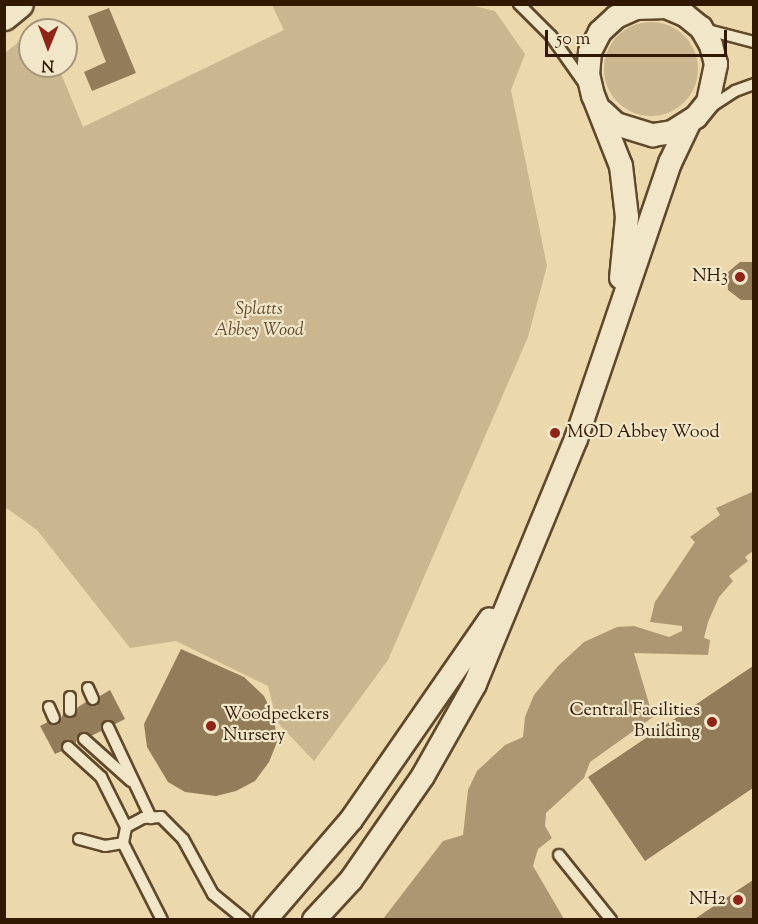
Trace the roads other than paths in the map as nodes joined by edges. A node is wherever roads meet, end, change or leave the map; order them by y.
1 (19, 4) edge
2 (519, 4) edge
3 (611, 4) edge
4 (636, 8) junction
5 (4, 16) edge
6 (701, 28) junction
7 (753, 42) edge
8 (753, 84) edge
9 (597, 103) junction
10 (693, 120) junction
11 (617, 314) junction
12 (519, 575) junction
13 (88, 688) dead end
14 (70, 697) dead end
15 (93, 699) dead end
16 (49, 707) dead end
17 (70, 711) dead end
18 (54, 718) dead end
19 (108, 728) dead end
20 (84, 739) dead end
21 (68, 747) dead end
22 (135, 784) junction
23 (151, 818) junction
24 (126, 827) junction
25 (79, 839) dead end
26 (123, 843) junction
27 (559, 855) dead end
28 (162, 920) edge
29 (245, 920) edge
30 (265, 920) edge
31 (314, 920) edge
32 (611, 920) edge

1 - 5 street
2 - 9 lane
3 - 4 lane
4 - 6 street
4 - 9 street
6 - 7 lane
6 - 10 street
8 - 10 lane
9 - 10 street
9 - 11 street
10 - 11 street
11 - 12 street
12 - 30 street
12 - 31 street
13 - 15 lane
14 - 17 lane
16 - 18 lane
19 - 22 lane
20 - 22 lane
21 - 24 lane
22 - 23 lane
23 - 24 lane
23 - 29 lane
24 - 26 lane
25 - 26 lane
26 - 28 lane
27 - 32 lane

